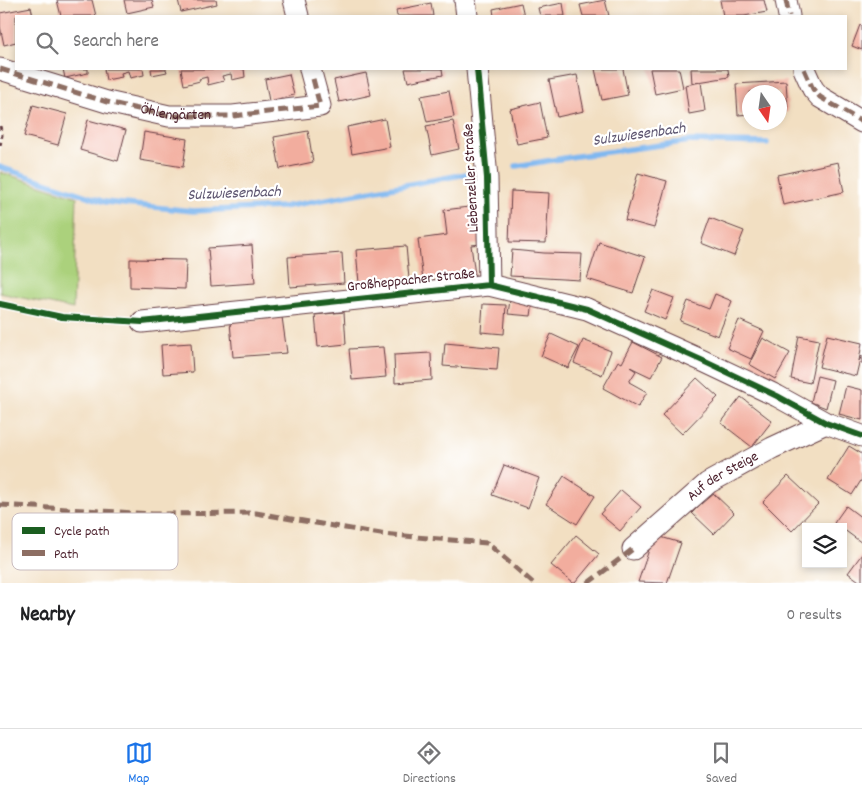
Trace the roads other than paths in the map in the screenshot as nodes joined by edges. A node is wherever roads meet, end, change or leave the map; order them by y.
1 (294, 0) edge
2 (464, 0) edge
3 (786, 0) edge
4 (298, 15) edge
5 (468, 15) edge
6 (789, 15) edge
7 (0, 68) edge
8 (310, 70) edge
9 (477, 70) edge
10 (804, 70) edge
11 (856, 119) edge
12 (489, 286) junction
13 (142, 322) dead end
14 (826, 423) junction
15 (862, 436) edge
16 (633, 549) dead end

1 - 4 street
2 - 5 street
3 - 6 street
7 - 8 street, Öhlengärten
9 - 12 street, Liebenzeller Straße
10 - 11 street
12 - 13 street, Großheppacher Straße
12 - 14 street, Großheppacher Straße
14 - 15 street, Großheppacher Straße
14 - 16 street, Auf der Steige

